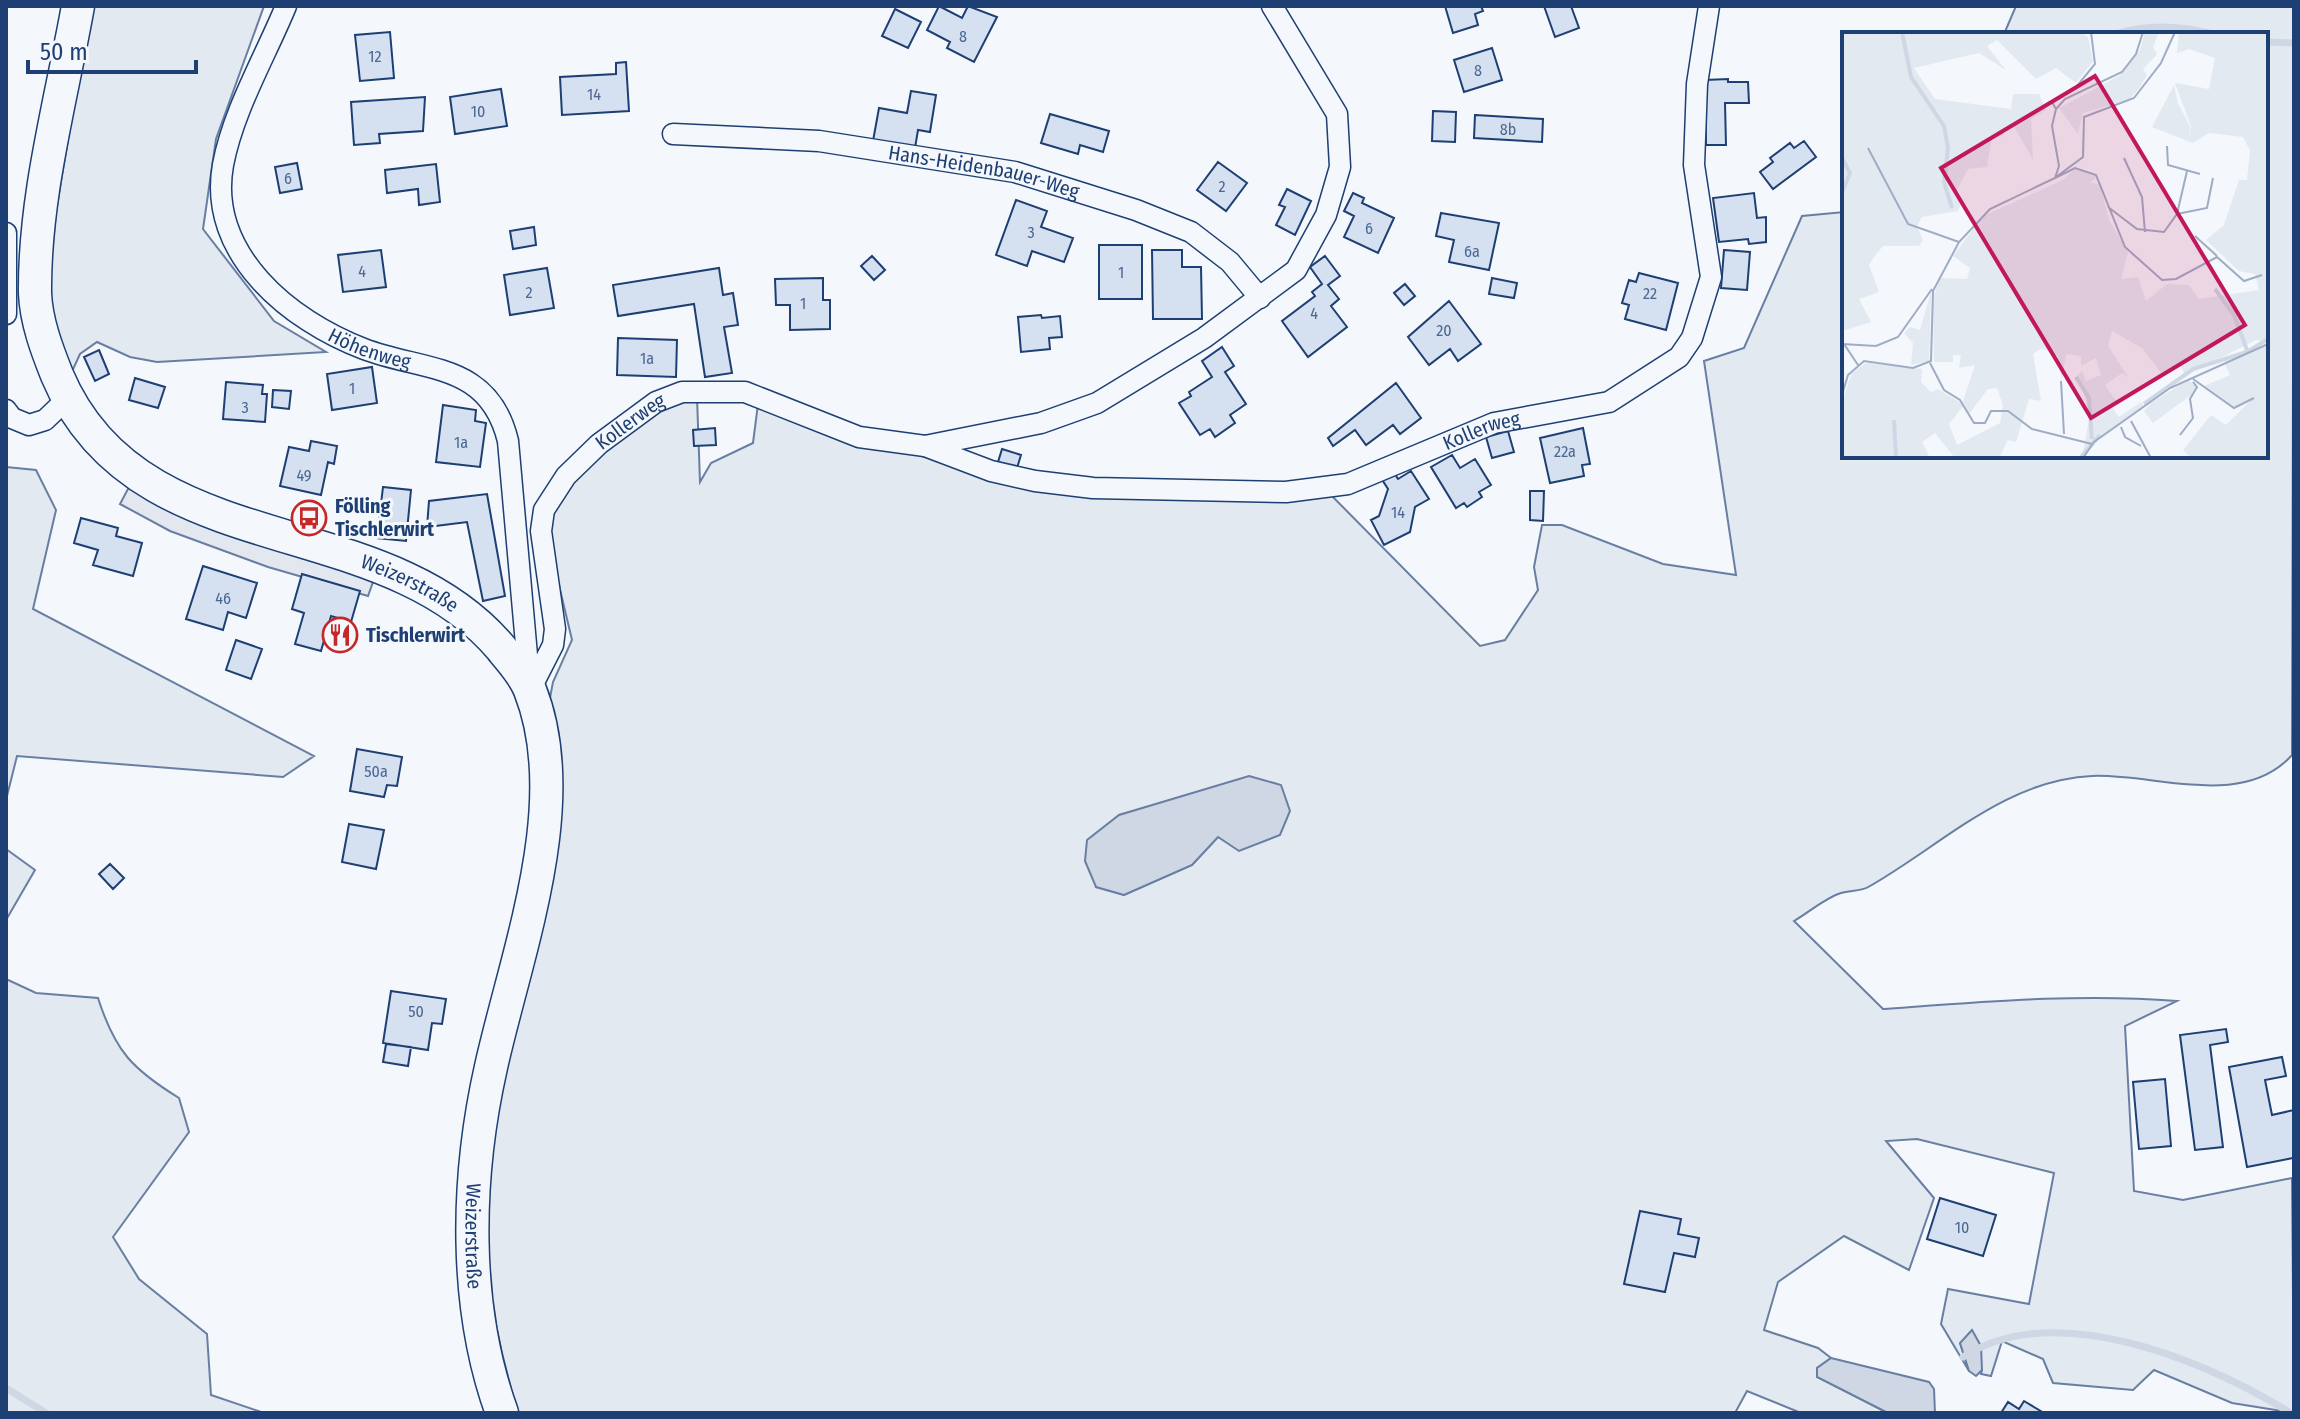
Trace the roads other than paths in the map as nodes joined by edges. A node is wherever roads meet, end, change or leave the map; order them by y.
1 (78, 6) edge
2 (286, 6) edge
3 (1272, 6) edge
4 (1709, 6) edge
5 (673, 134) dead end
6 (6, 233) edge
7 (1260, 298) junction
8 (6, 314) edge
9 (67, 399) junction
10 (6, 410) edge
11 (925, 446) junction
12 (530, 690) junction
13 (502, 1413) edge

1 - 9 main road, Weizerstraße
2 - 12 street, Höhenweg
3 - 7 street, Kollerweg
4 - 11 street, Kollerweg
5 - 7 street, Hans-Heidenbauer-Weg
6 - 8 street
7 - 11 street, Kollerweg
9 - 10 street
9 - 12 main road, Weizerstraße
11 - 12 street, Kollerweg
12 - 13 main road, Weizerstraße

